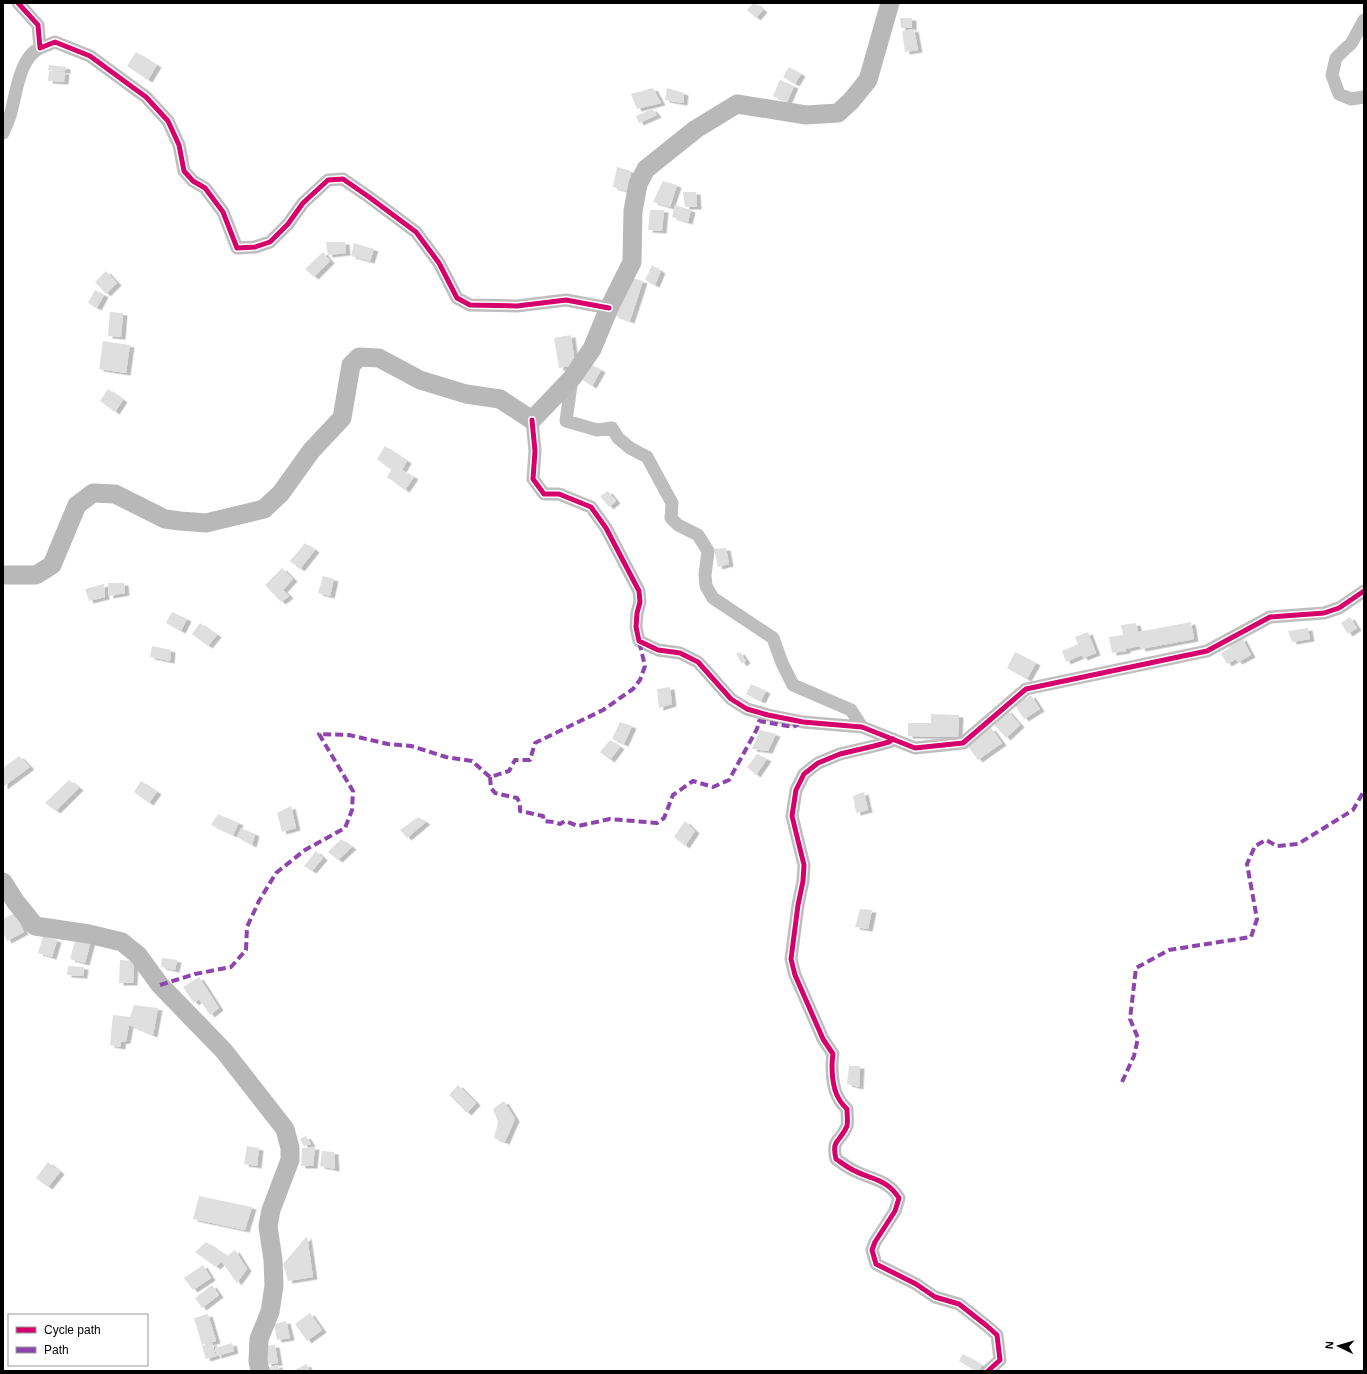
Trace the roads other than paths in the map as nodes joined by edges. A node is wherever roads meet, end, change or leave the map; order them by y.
1 (18, 3) edge
2 (890, 3) edge
3 (1364, 20) edge
4 (40, 48) junction
5 (1364, 97) edge
6 (3, 133) edge
7 (609, 308) junction
8 (572, 378) junction
9 (532, 420) junction
10 (3, 575) edge
11 (1364, 591) edge
12 (862, 727) junction
13 (893, 739) junction
14 (3, 882) edge
15 (260, 1371) edge
16 (988, 1371) edge

1 - 4 street
2 - 7 main road
3 - 5 street
4 - 6 street
4 - 7 street
7 - 8 main road
8 - 9 main road
8 - 12 street
9 - 10 main road
9 - 12 street
11 - 13 street
12 - 13 street
13 - 16 street
14 - 15 main road

